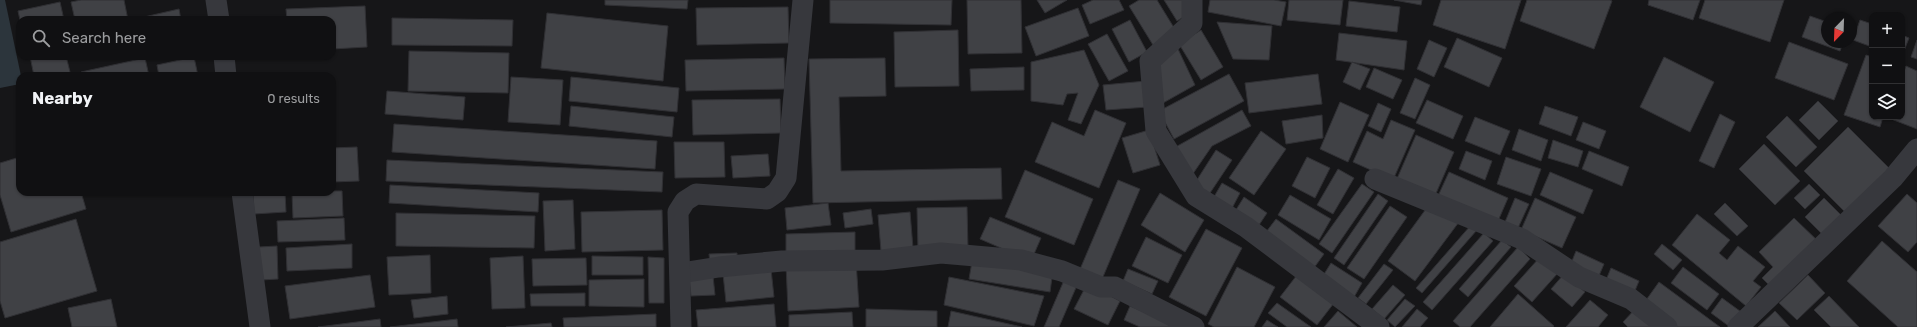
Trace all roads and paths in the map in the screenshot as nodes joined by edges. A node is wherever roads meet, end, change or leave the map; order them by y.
1 (216, 0) edge
2 (803, 0) edge
3 (1192, 0) edge
4 (218, 16) edge
5 (224, 60) edge
6 (226, 72) edge
7 (1917, 149) edge
8 (1375, 179) dead end
9 (243, 196) edge
10 (681, 273) junction
11 (260, 327) edge
12 (681, 327) edge
13 (1194, 327) edge
14 (1379, 327) edge
15 (1668, 327) edge
16 (1738, 327) edge

1 - 4 street
2 - 10 street
3 - 14 street
5 - 6 street
7 - 16 street
8 - 15 street
9 - 11 street
10 - 12 street
10 - 13 street

